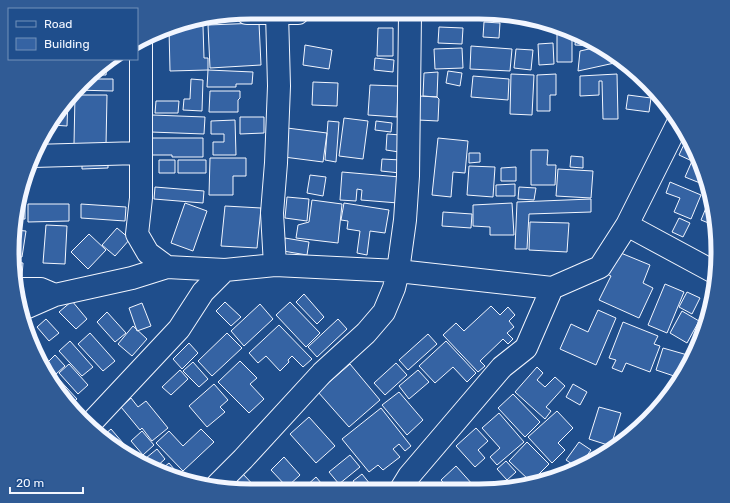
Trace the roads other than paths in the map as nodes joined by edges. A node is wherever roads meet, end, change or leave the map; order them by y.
1 (286, 19) edge
2 (410, 19) edge
3 (141, 47) edge
4 (675, 127) edge
5 (140, 153) junction
6 (40, 156) edge
7 (627, 226) junction
8 (275, 265) junction
9 (167, 267) junction
10 (225, 270) junction
11 (711, 270) edge
12 (398, 271) junction
13 (552, 288) junction
14 (22, 289) edge
15 (55, 295) junction
16 (26, 308) edge
17 (93, 421) edge
18 (220, 482) edge
19 (410, 484) edge

1 - 8 lane
2 - 12 lane
3 - 5 lane
4 - 7 lane
5 - 6 lane
5 - 9 lane
7 - 11 lane
7 - 13 lane
8 - 10 lane
8 - 12 lane
9 - 10 lane
9 - 15 lane
10 - 17 lane
12 - 13 lane
12 - 18 lane
13 - 19 lane
14 - 15 lane
15 - 16 lane

